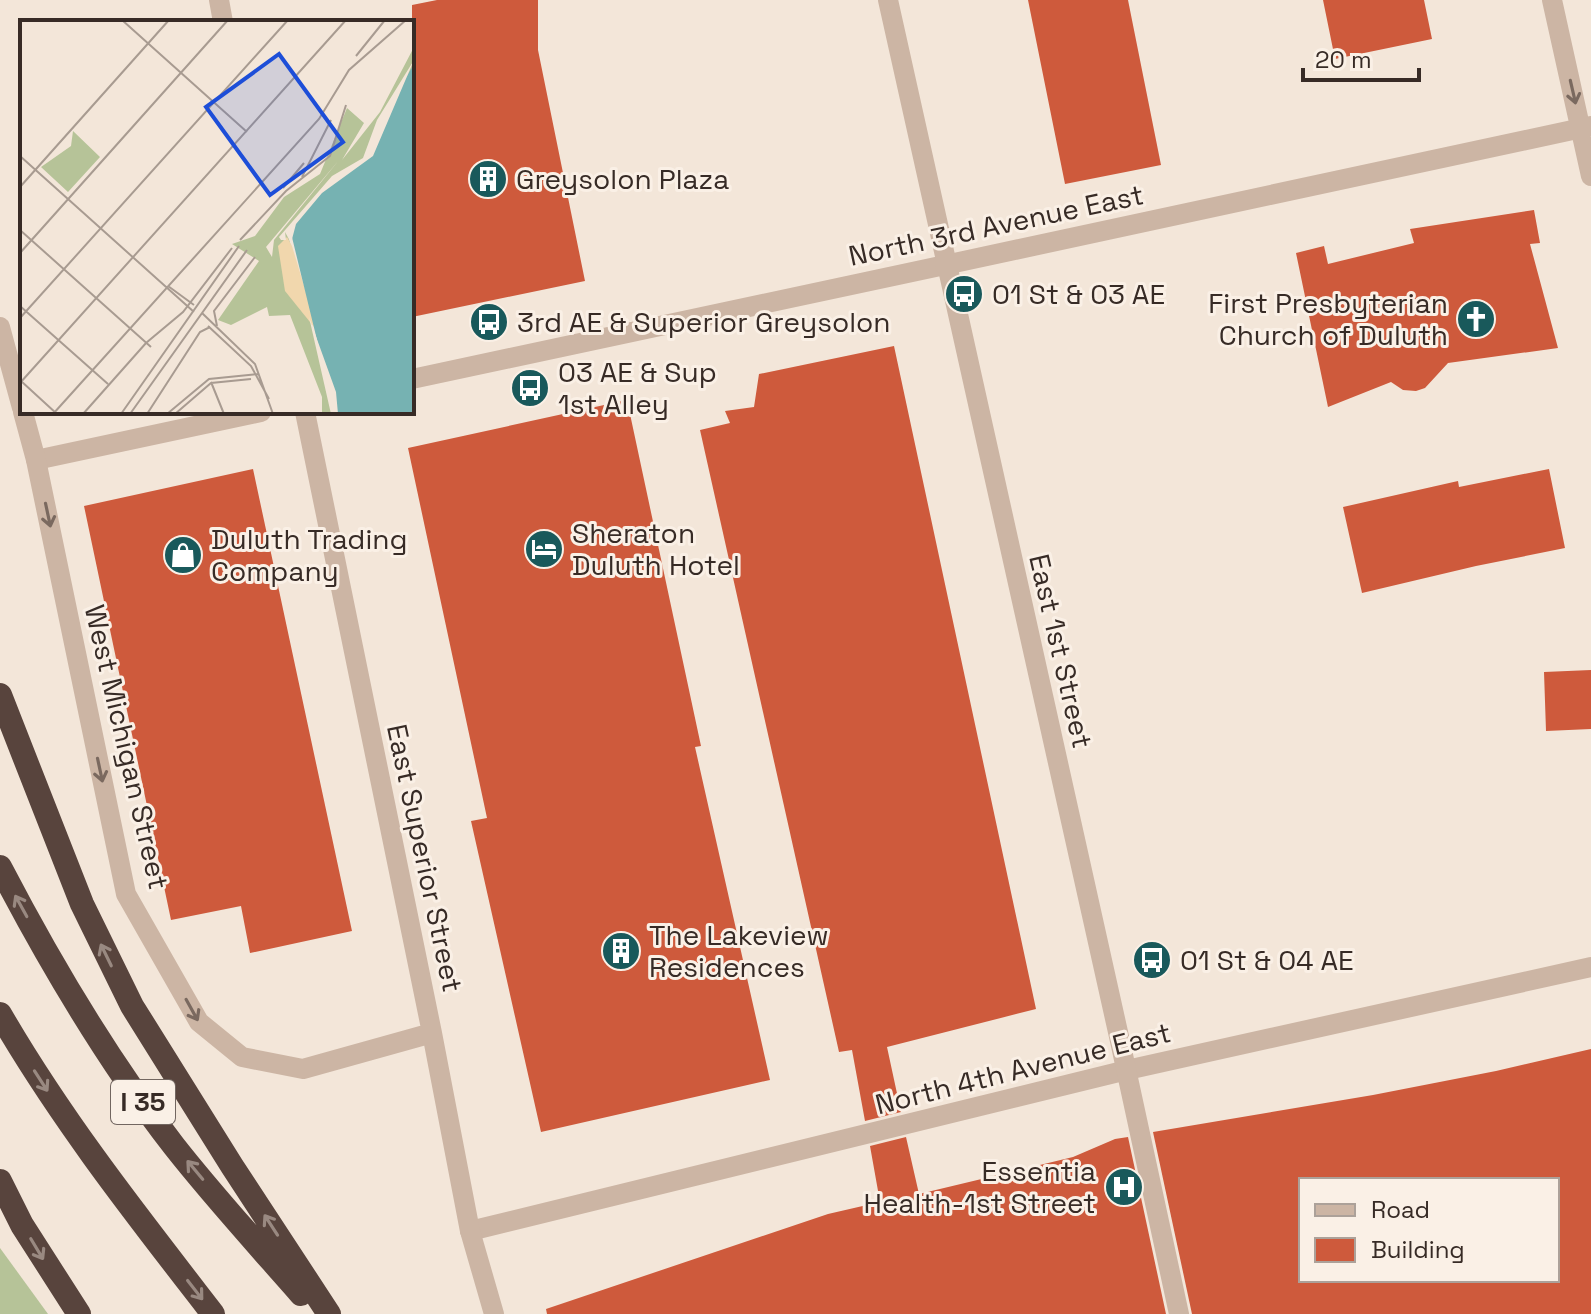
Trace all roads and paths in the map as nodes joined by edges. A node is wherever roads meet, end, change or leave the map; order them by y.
1 (219, 0) edge
2 (888, 0) edge
3 (1552, 0) edge
4 (223, 20) edge
5 (1586, 127) edge
6 (1591, 176) edge
7 (945, 265) junction
8 (0, 327) edge
9 (414, 379) edge
10 (20, 399) edge
11 (24, 414) edge
12 (252, 414) edge
13 (305, 414) edge
14 (36, 460) junction
15 (0, 695) edge
16 (0, 867) edge
17 (1591, 967) edge
18 (0, 1014) edge
19 (432, 1033) junction
20 (1127, 1070) junction
21 (0, 1181) edge
22 (470, 1231) junction
23 (79, 1314) edge
24 (213, 1314) edge
25 (319, 1314) edge
26 (329, 1314) edge
27 (494, 1314) edge
28 (1179, 1314) edge

1 - 4 street
2 - 7 street, East 1st Street
3 -> 5 street
5 - 6 street
5 - 7 street, North 3rd Avenue East
7 - 9 street, North 3rd Avenue East
7 - 20 street, East 1st Street
8 - 10 street, West Michigan Street
11 - 14 street, West Michigan Street
12 - 14 street
13 - 19 street, East Superior Street
14 -> 19 street, West Michigan Street
26 -> 15 highway
25 -> 16 highway, I 35
17 - 20 street, North 4th Avenue East
18 -> 24 highway, I 35
19 - 22 street, East Superior Street
20 - 22 street, North 4th Avenue East
20 - 28 street, East 1st Street
21 -> 23 highway
22 - 27 street, East Superior Street

